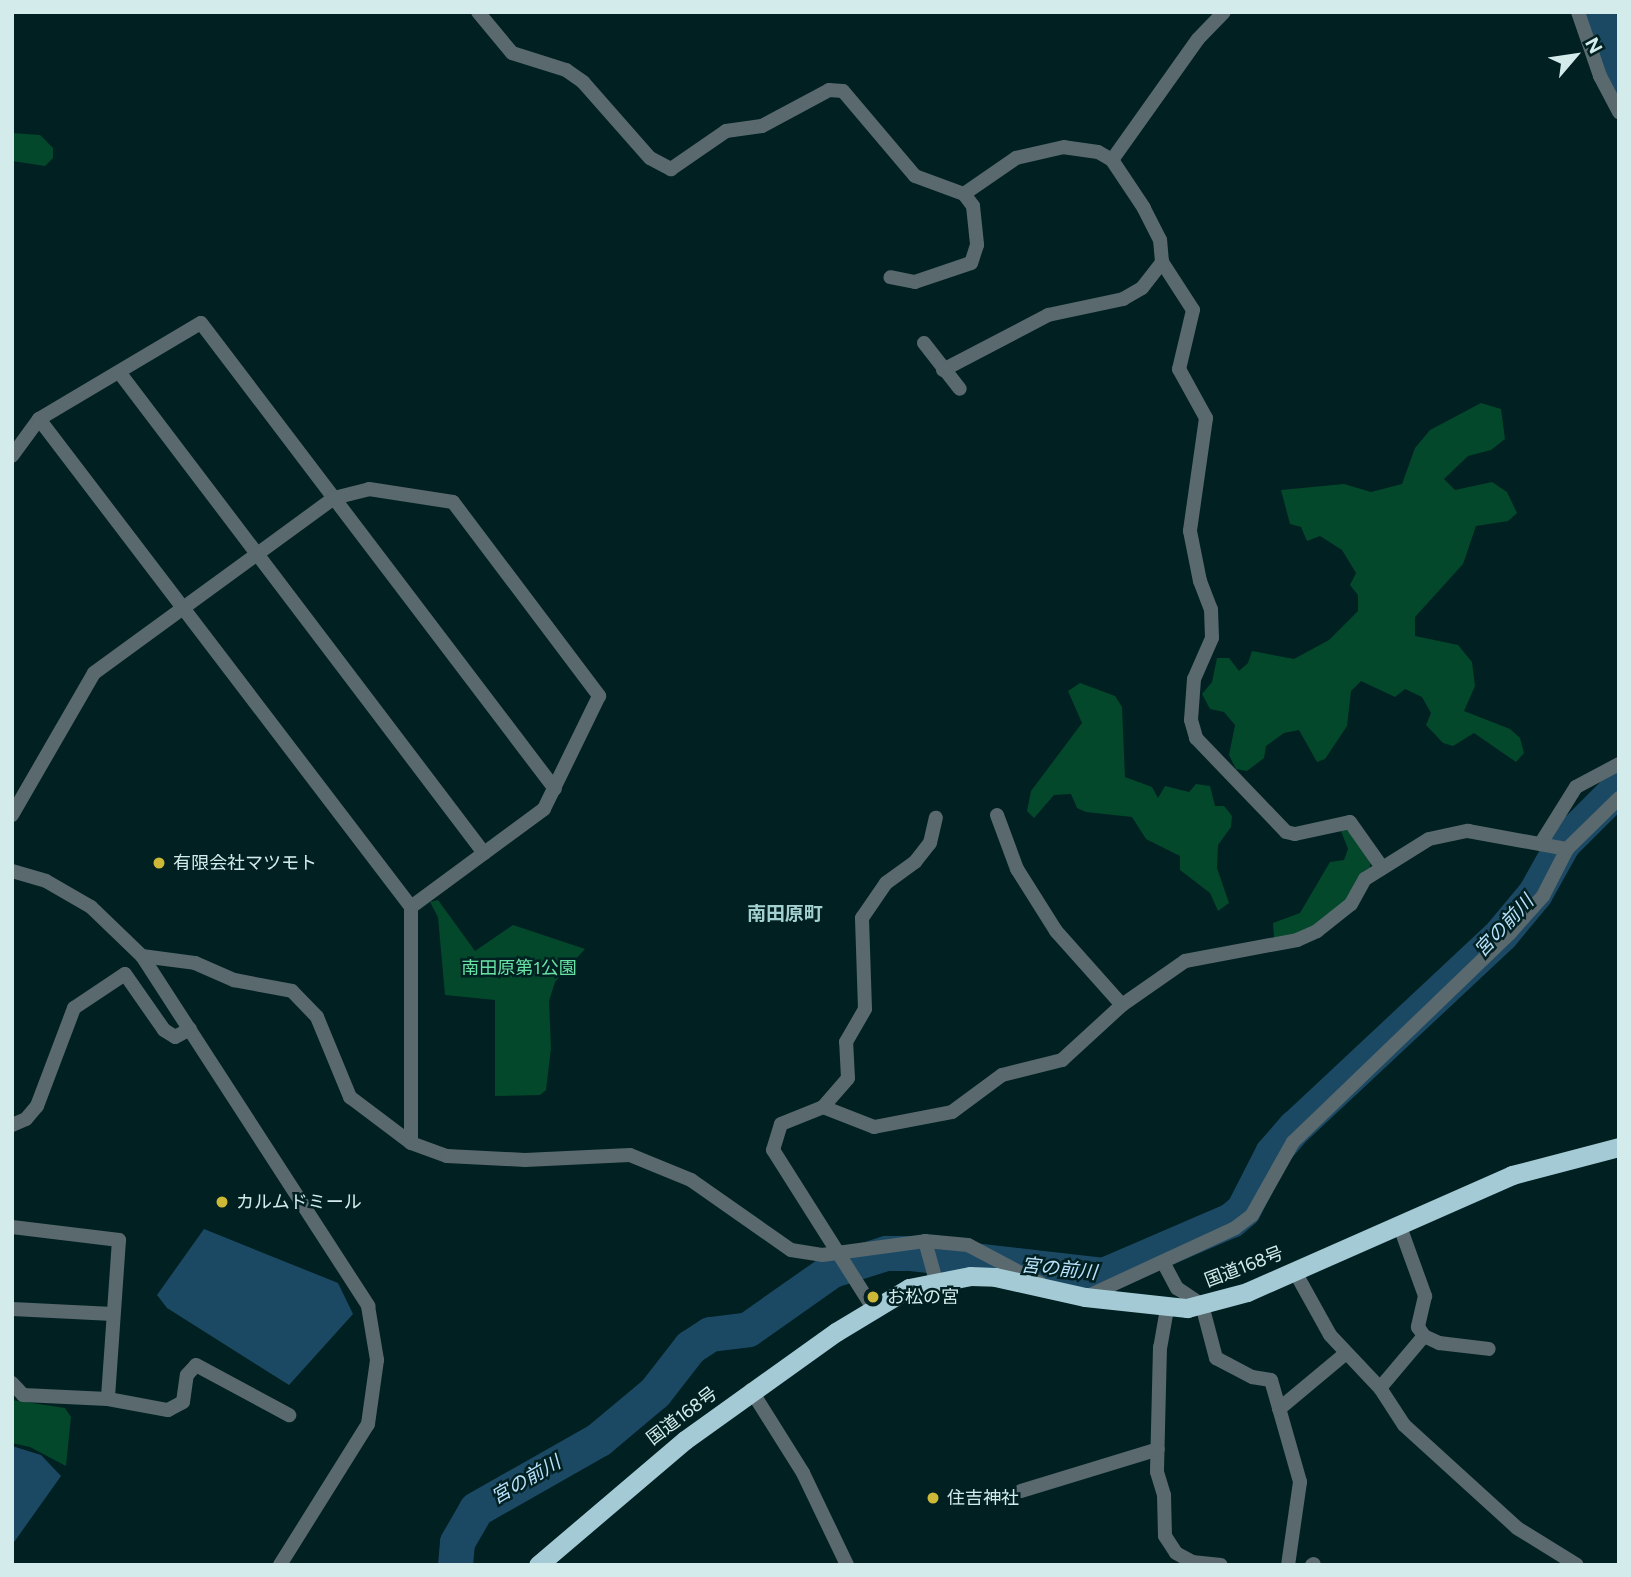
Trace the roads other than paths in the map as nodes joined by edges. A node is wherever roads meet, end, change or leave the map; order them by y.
1 (478, 12) edge
2 (1224, 12) edge
3 (1578, 12) edge
4 (1619, 113) edge
5 (1112, 160) junction
6 (964, 194) junction
7 (1163, 262) junction
8 (890, 277) dead end
9 (924, 342) dead end
10 (943, 370) junction
11 (119, 372) junction
12 (960, 389) dead end
13 (39, 419) junction
14 (12, 456) edge
15 (334, 498) junction
16 (258, 555) junction
17 (185, 610) junction
18 (1619, 764) edge
19 (555, 789) junction
20 (1619, 798) edge
21 (12, 815) edge
22 (997, 815) dead end
23 (936, 818) dead end
24 (1541, 843) junction
25 (1567, 849) junction
26 (484, 853) junction
27 (1381, 866) junction
28 (12, 871) edge
29 (411, 907) junction
30 (142, 956) junction
31 (1122, 1005) junction
32 (190, 1029) junction
33 (823, 1107) junction
34 (12, 1125) edge
35 (411, 1143) junction
36 (1619, 1147) edge
37 (1398, 1224) junction
38 (12, 1227) edge
39 (925, 1241) junction
40 (837, 1252) junction
41 (1163, 1262) junction
42 (1294, 1270) junction
43 (936, 1281) junction
44 (1053, 1291) junction
45 (1085, 1297) junction
46 (1202, 1305) junction
47 (12, 1308) edge
48 (873, 1308) junction
49 (1167, 1309) junction
50 (113, 1314) junction
51 (1424, 1336) junction
52 (1489, 1349) dead end
53 (1345, 1354) junction
54 (12, 1383) edge
55 (1380, 1388) junction
56 (751, 1391) junction
57 (108, 1399) junction
58 (1279, 1409) junction
59 (289, 1415) dead end
60 (1158, 1449) junction
61 (1021, 1491) dead end
62 (280, 1565) edge
63 (538, 1565) edge
64 (847, 1565) edge
65 (1220, 1565) edge
66 (1288, 1565) edge
67 (1577, 1565) edge

1 - 6 street
2 - 5 street
3 - 4 street
5 - 6 street
5 - 7 street
6 - 8 street
7 - 10 street
7 - 27 street
9 - 10 street
10 - 12 street
11 - 13 street
11 - 15 street
11 - 16 street
13 - 14 street
13 - 17 street
15 - 16 street
15 - 19 street
15 - 19 street
16 - 17 street
16 - 26 street
17 - 21 street
17 - 29 street
18 - 24 street
19 - 26 street
20 - 25 street
22 - 31 street
23 - 33 street
24 - 25 street
24 - 27 street
25 - 41 street
26 - 29 street
27 - 31 street
28 - 30 street
29 - 35 street
30 - 32 street
30 - 35 street
31 - 33 street
32 - 34 street
32 - 62 street
33 - 40 street
35 - 40 street
36 - 37 highway, 国道168号
37 - 42 highway, 国道168号
37 - 51 street
38 - 50 street
39 - 40 street
39 - 43 street
39 - 44 street
40 - 48 street
41 - 45 street
41 - 46 street
42 - 46 highway, 国道168号
42 - 53 street
43 - 44 highway, 国道168号
43 - 48 highway, 国道168号
44 - 45 highway, 国道168号
45 - 49 highway, 国道168号
46 - 49 highway, 国道168号
46 - 58 street
47 - 50 street
48 - 56 highway, 国道168号
49 - 60 street
50 - 57 street
51 - 52 street
51 - 55 street
53 - 55 street
53 - 58 street
54 - 57 street
55 - 67 street
56 - 63 highway, 国道168号
56 - 64 street
57 - 59 street
58 - 66 street
60 - 61 street
60 - 65 street

